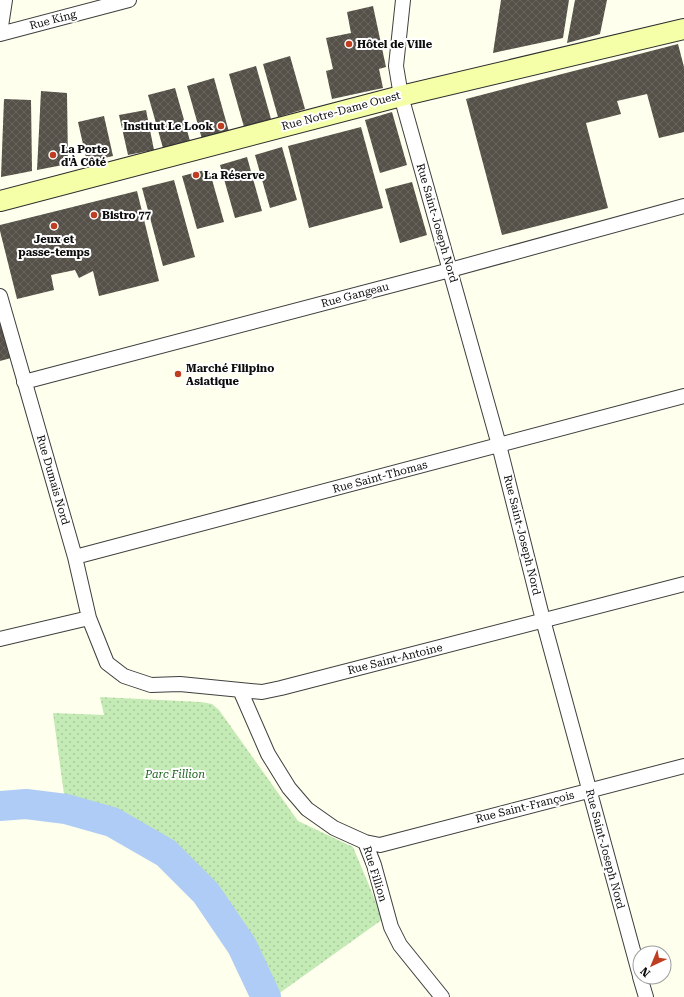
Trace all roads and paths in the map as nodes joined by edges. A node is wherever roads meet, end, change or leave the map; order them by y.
1 (5, 0) edge
2 (129, 0) edge
3 (403, 0) edge
4 (684, 29) edge
5 (0, 34) edge
6 (400, 96) junction
7 (0, 201) edge
8 (684, 206) edge
9 (450, 270) junction
10 (0, 296) edge
11 (24, 382) junction
12 (684, 396) edge
13 (499, 446) junction
14 (76, 557) junction
15 (684, 584) edge
16 (89, 618) junction
17 (543, 620) junction
18 (0, 639) edge
19 (107, 663) joint
20 (240, 690) junction
21 (684, 766) edge
22 (589, 791) junction
23 (365, 842) junction
24 (632, 947) edge
25 (643, 985) edge
26 (442, 997) edge
27 (646, 997) edge

1 - 5 street
2 - 5 street, Rue King
3 - 6 street, Rue Saint-Joseph Nord
4 - 6 street, Rue Notre-Dame Ouest
6 - 7 street, Rue Notre-Dame Ouest
6 - 9 street, Rue Saint-Joseph Nord
8 - 9 street, Rue Gangeau
9 - 11 street, Rue Gangeau
9 - 13 street, Rue Saint-Joseph Nord
10 - 11 street, Rue Dumais Nord
11 - 14 street, Rue Dumais Nord
12 - 13 street, Rue Saint-Thomas
13 - 14 street, Rue Saint-Thomas
13 - 17 street, Rue Saint-Joseph Nord
14 - 16 street, Rue Dumais Nord
15 - 17 street, Rue Saint-Antoine
16 - 18 street
16 - 19 street, Rue Dumais Nord
17 - 20 street, Rue Saint-Antoine
17 - 22 street, Rue Saint-Joseph Nord
19 - 20 street, Rue Saint-Antoine
20 - 23 street, Rue Fillion
21 - 22 street, Rue Saint-François
22 - 23 street, Rue Saint-François
22 - 24 street, Rue Saint-Joseph Nord
23 - 26 street, Rue Fillion
25 - 27 street, Rue Saint-Joseph Nord

